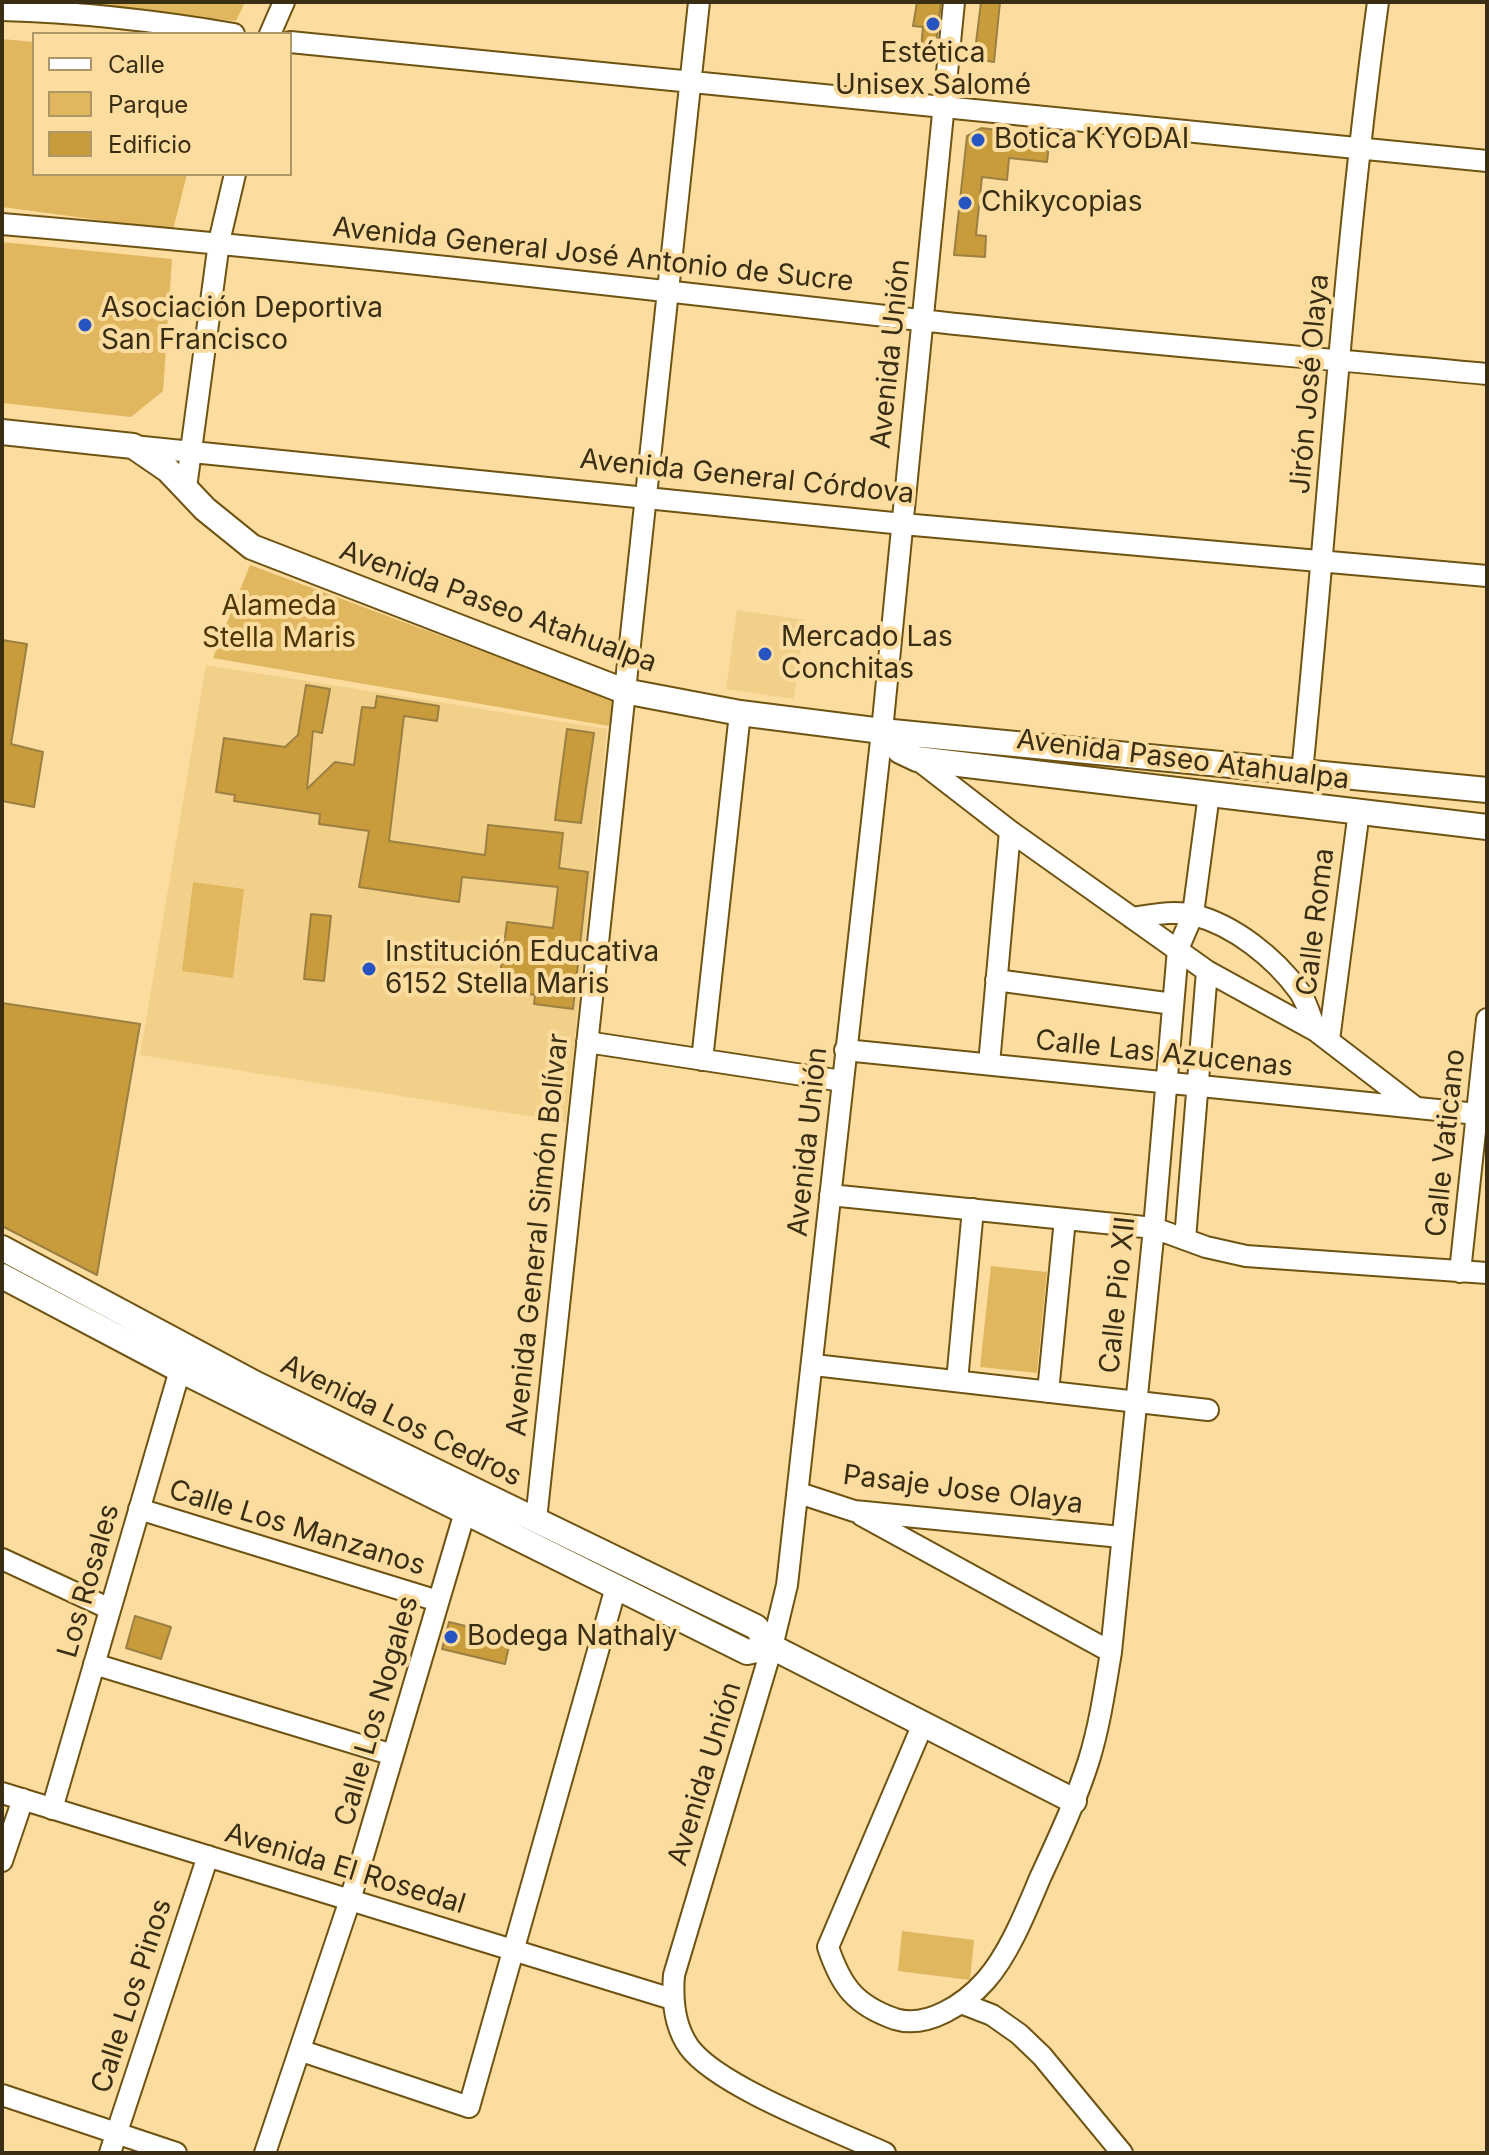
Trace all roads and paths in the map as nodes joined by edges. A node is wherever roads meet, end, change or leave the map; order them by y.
1 (284, 2) edge
2 (699, 2) edge
3 (954, 2) edge
4 (1378, 2) edge
5 (2, 10) edge
6 (222, 32) edge
7 (271, 32) edge
8 (292, 42) edge
9 (690, 83) junction
10 (943, 108) junction
11 (1358, 149) junction
12 (1487, 161) edge
13 (235, 176) edge
14 (2, 224) edge
15 (219, 242) junction
16 (667, 290) junction
17 (923, 320) junction
18 (1340, 360) junction
19 (1487, 374) edge
20 (2, 432) edge
21 (133, 446) junction
22 (192, 451) junction
23 (186, 488) junction
24 (646, 496) junction
25 (903, 524) junction
26 (1323, 562) junction
27 (1487, 576) edge
28 (624, 691) junction
29 (740, 713) junction
30 (882, 731) junction
31 (917, 759) junction
32 (1302, 772) junction
33 (1487, 790) edge
34 (1209, 794) junction
35 (1359, 811) junction
36 (1487, 827) edge
37 (1010, 831) junction
38 (1193, 914) junction
39 (1132, 918) junction
40 (1178, 949) junction
41 (1207, 971) junction
42 (996, 980) junction
43 (1173, 1004) junction
44 (1487, 1019) edge
45 (1322, 1035) junction
46 (587, 1042) junction
47 (845, 1050) junction
48 (702, 1060) junction
49 (989, 1064) junction
50 (842, 1081) junction
51 (1167, 1082) junction
52 (1198, 1086) junction
53 (1416, 1108) junction
54 (1482, 1115) edge
55 (830, 1195) junction
56 (973, 1209) junction
57 (1065, 1219) junction
58 (1154, 1228) junction
59 (1185, 1239) junction
60 (2, 1248) edge
61 (1460, 1272) junction
62 (1487, 1273) edge
63 (2, 1276) edge
64 (814, 1365) junction
65 (180, 1370) junction
66 (957, 1381) junction
67 (1048, 1392) junction
68 (1135, 1401) junction
69 (1208, 1410) dead end
70 (799, 1493) junction
71 (139, 1509) junction
72 (854, 1511) junction
73 (465, 1512) junction
74 (536, 1520) junction
75 (1121, 1537) junction
76 (2, 1559) edge
77 (616, 1587) junction
78 (438, 1601) junction
79 (110, 1609) junction
80 (772, 1647) junction
81 (1111, 1652) junction
82 (94, 1664) junction
83 (923, 1724) junction
84 (393, 1755) junction
85 (2, 1793) edge
86 (23, 1799) junction
87 (1074, 1801) junction
88 (52, 1809) junction
89 (208, 1856) junction
90 (2, 1861) edge
91 (350, 1900) junction
92 (513, 1950) junction
93 (672, 1999) junction
94 (961, 2003) junction
95 (302, 2051) junction
96 (2, 2095) edge
97 (117, 2133) junction
98 (110, 2153) edge
99 (176, 2153) edge
100 (265, 2153) edge
101 (885, 2153) edge
102 (1122, 2153) edge

1 - 7 street
2 - 9 street, Avenida General Simón Bolívar
3 - 10 street, Avenida Unión
4 - 11 street, Jirón José Olaya
5 - 6 street
8 - 9 street
9 - 10 street
9 - 16 street, Avenida General Simón Bolívar
10 - 11 street
10 - 17 street, Avenida Unión
11 - 12 street
11 - 18 street, Jirón José Olaya
13 - 15 street
14 - 15 street, Avenida General José Antonio de Sucre
15 - 16 street, Avenida General José Antonio de Sucre
15 - 22 street
16 - 17 street, Avenida General José Antonio de Sucre
16 - 24 street, Avenida General Simón Bolívar
17 - 18 street, Avenida General José Antonio de Sucre
17 - 25 street, Avenida Unión
18 - 19 street, Avenida General José Antonio de Sucre
18 - 26 street, Jirón José Olaya
20 - 21 street, Avenida General Córdova
21 - 22 street, Avenida General Córdova
21 - 23 street, Avenida Paseo Atahualpa
22 - 23 street
22 - 24 street, Avenida General Córdova
23 - 28 street, Avenida Paseo Atahualpa
24 - 25 street, Avenida General Córdova
24 - 28 street, Avenida General Simón Bolívar
25 - 26 street, Avenida General Córdova
25 - 30 street, Avenida Unión
26 - 27 street, Avenida General Córdova
26 - 32 street, Jirón José Olaya
28 - 29 street, Avenida Paseo Atahualpa
28 - 46 street, Avenida General Simón Bolívar
29 - 30 street, Avenida Paseo Atahualpa
29 - 48 street
30 - 31 street
30 - 32 street, Avenida Paseo Atahualpa
30 - 47 street, Avenida Unión
31 - 34 street, Avenida Paseo Atahualpa
31 - 37 street
32 - 33 street, Avenida Paseo Atahualpa
34 - 35 street, Avenida Paseo Atahualpa
34 - 38 street, Calle Pio XII
35 - 36 street, Avenida Paseo Atahualpa
35 - 45 street, Calle Roma
37 - 39 street
37 - 42 street
38 - 39 street
38 - 40 street, Calle Pio XII
38 - 45 street
39 - 40 street
40 - 41 street
40 - 43 street, Calle Pio XII
41 - 45 street
41 - 52 street
42 - 43 street
42 - 49 street
43 - 51 street, Calle Pio XII
44 - 54 street, Calle Vaticano
45 - 53 street
46 - 48 street
46 - 74 street, Avenida General Simón Bolívar
47 - 49 street, Calle Las Azucenas
47 - 50 street, Avenida Unión
48 - 50 street
49 - 51 street, Calle Las Azucenas
50 - 55 street, Avenida Unión
51 - 52 street, Calle Las Azucenas
51 - 58 street, Calle Pio XII
52 - 53 street, Calle Las Azucenas
52 - 59 street
53 - 54 street, Calle Las Azucenas
54 - 61 street, Calle Vaticano
55 - 56 street
55 - 64 street, Avenida Unión
56 - 57 street
56 - 66 street
57 - 58 street
57 - 67 street
58 - 59 street
58 - 68 street, Calle Pio XII
59 - 61 street
60 - 74 street, Avenida Los Cedros
61 - 62 street
63 - 65 street, Avenida Los Cedros
64 - 66 street
64 - 70 street, Avenida Unión
65 - 71 street, Los Rosales
65 - 73 street, Avenida Los Cedros
66 - 67 street
67 - 68 street
68 - 69 street
68 - 75 street, Calle Pio XII
70 - 72 street, Pasaje Jose Olaya
70 - 80 street, Avenida Unión
71 - 78 street, Calle Los Manzanos
71 - 79 street, Los Rosales
72 - 75 street, Pasaje Jose Olaya
72 - 81 street
73 - 77 street, Avenida Los Cedros
73 - 78 street, Calle Los Nogales
74 - 80 street, Avenida Los Cedros
75 - 81 street, Calle Pio XII
76 - 79 street
77 - 80 street, Avenida Los Cedros
77 - 92 street
78 - 84 street, Calle Los Nogales
79 - 82 street, Los Rosales
80 - 83 street, Avenida Los Cedros
80 - 93 street, Avenida Unión
81 - 87 street, Calle Pio XII
82 - 84 street
82 - 88 street, Los Rosales
83 - 87 street, Avenida Los Cedros
83 - 94 street
84 - 91 street, Calle Los Nogales
85 - 86 street, Avenida El Rosedal
86 - 88 street, Avenida El Rosedal
86 - 90 street
87 - 94 street, Calle Pio XII
88 - 89 street, Avenida El Rosedal
89 - 91 street, Avenida El Rosedal
89 - 97 street, Calle Los Pinos
91 - 92 street, Avenida El Rosedal
91 - 95 street, Calle Los Nogales
92 - 93 street, Avenida El Rosedal
92 - 95 street
93 - 101 street, Avenida Unión
94 - 102 street
95 - 100 street, Calle Los Nogales
96 - 97 street
97 - 98 street, Calle Los Pinos
97 - 99 street

